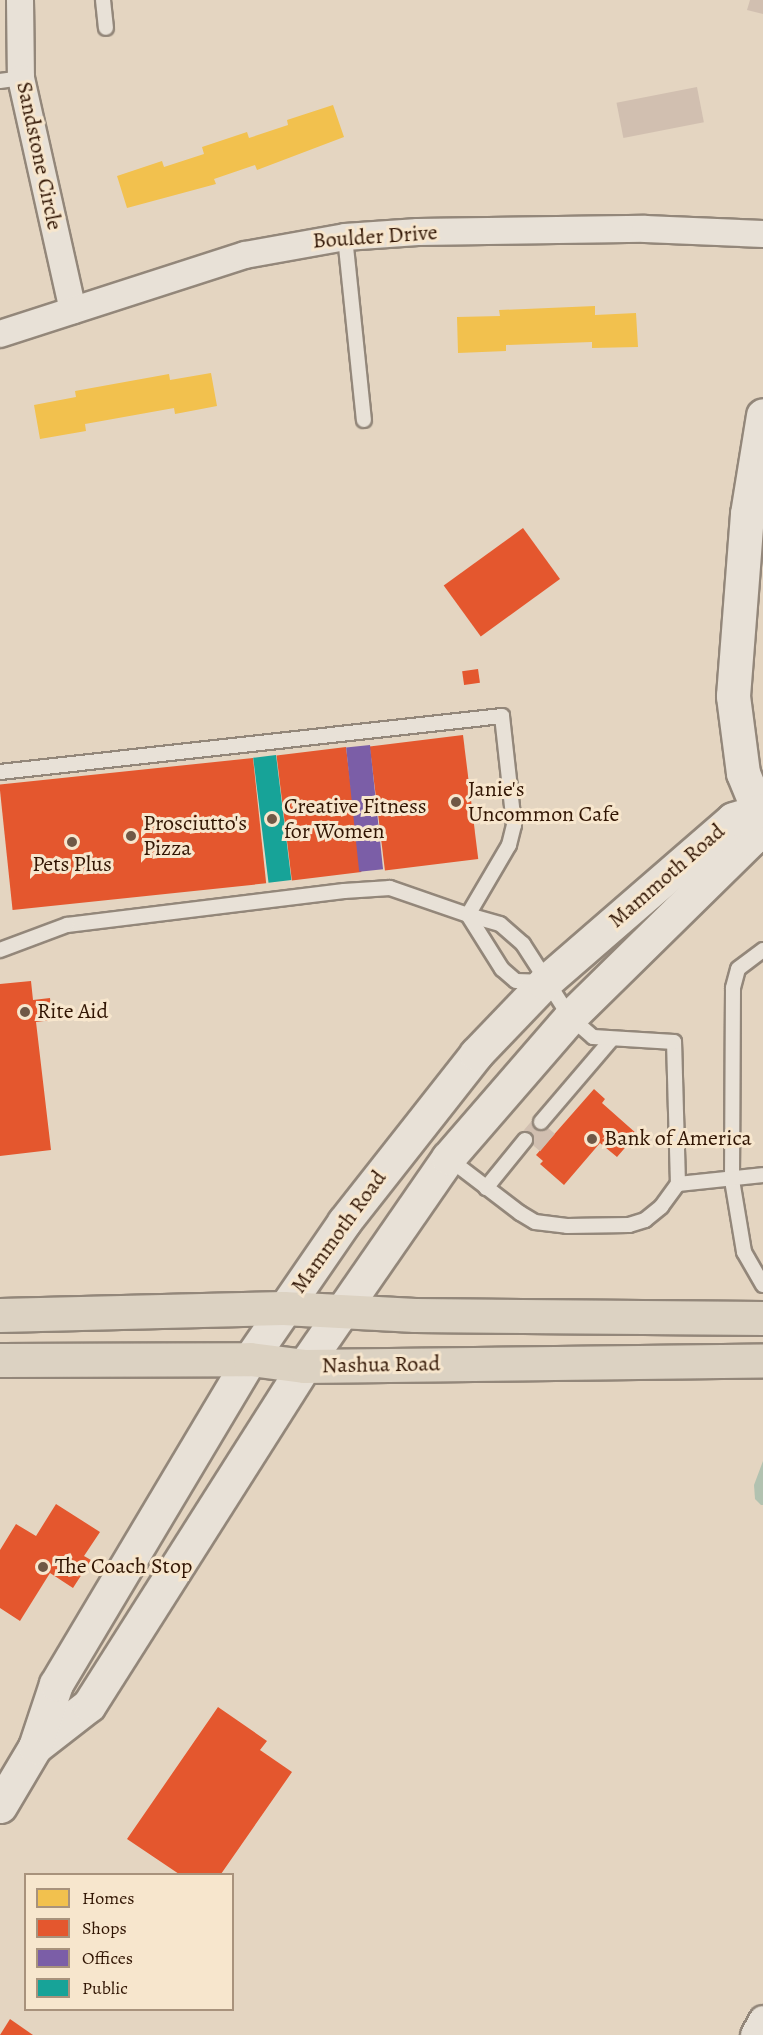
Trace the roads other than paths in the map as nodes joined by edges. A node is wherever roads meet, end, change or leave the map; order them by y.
1 (20, 0) edge
2 (103, 0) edge
3 (106, 28) dead end
4 (10, 80) edge
5 (763, 234) edge
6 (345, 237) junction
7 (73, 310) junction
8 (0, 334) edge
9 (763, 415) edge
10 (364, 420) dead end
11 (0, 772) edge
12 (762, 813) edge
13 (468, 915) junction
14 (0, 950) edge
15 (763, 950) edge
16 (544, 983) junction
17 (570, 1017) junction
18 (611, 1040) junction
19 (541, 1122) dead end
20 (525, 1140) dead end
21 (448, 1158) junction
22 (763, 1175) edge
23 (732, 1180) junction
24 (678, 1184) junction
25 (486, 1188) junction
26 (763, 1285) edge
27 (284, 1308) junction
28 (342, 1310) junction
29 (0, 1315) edge
30 (763, 1318) edge
31 (250, 1359) junction
32 (0, 1360) edge
33 (763, 1360) edge
34 (304, 1366) junction
35 (35, 1747) junction
36 (0, 1806) edge
37 (763, 2019) edge
38 (753, 2035) edge

1 - 4 street, Sandstone Circle
2 - 3 lane
4 - 7 street, Sandstone Circle
5 - 6 street, Boulder Drive
6 - 7 street, Boulder Drive
6 - 10 lane
7 - 8 street, Boulder Drive
9 - 12 main road
11 - 13 lane
12 - 16 main road, Mammoth Road
12 - 17 main road, Mammoth Road
13 - 14 lane
13 - 16 lane
13 - 16 lane
15 - 23 lane
16 - 17 lane
16 - 27 main road, Mammoth Road
17 - 18 lane
17 - 21 main road, Mammoth Road
18 - 19 lane
18 - 24 lane
20 - 25 lane
21 - 25 lane
21 - 28 main road, Mammoth Road
22 - 23 lane
23 - 24 lane
23 - 26 lane
24 - 25 lane
27 - 28 main road
27 - 29 main road
27 - 31 main road, Mammoth Road
28 - 30 main road
28 - 34 main road, Mammoth Road
31 - 32 main road, Nashua Road
31 - 34 main road, Nashua Road
31 - 35 main road, Mammoth Road
33 - 34 main road, Nashua Road
34 - 35 main road, Mammoth Road
35 - 36 main road, Mammoth Road
37 - 38 street

